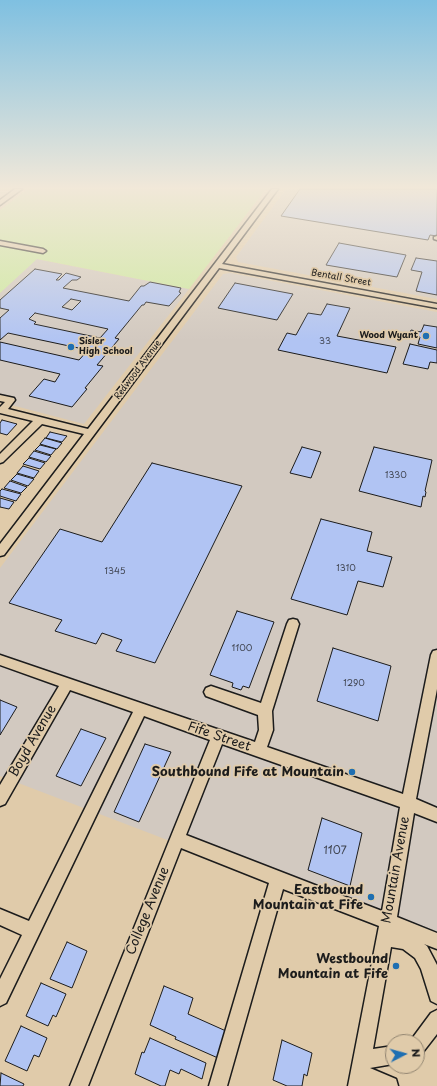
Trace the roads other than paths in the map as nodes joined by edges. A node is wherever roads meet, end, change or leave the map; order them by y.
1 (236, 240) edge
2 (0, 243) edge
3 (43, 251) dead end
4 (217, 265) junction
5 (437, 306) edge
6 (0, 398) edge
7 (1, 410) edge
8 (40, 420) junction
9 (90, 433) junction
10 (0, 460) edge
11 (0, 552) edge
12 (294, 624) dead end
13 (437, 654) edge
14 (0, 660) edge
15 (67, 684) junction
16 (211, 692) dead end
17 (141, 710) junction
18 (265, 711) junction
19 (218, 736) junction
20 (259, 751) junction
21 (0, 800) edge
22 (408, 805) junction
23 (437, 815) edge
24 (177, 839) junction
25 (278, 880) junction
26 (0, 917) edge
27 (386, 929) junction
28 (32, 931) junction
29 (437, 941) edge
30 (437, 994) edge
31 (0, 997) edge
32 (437, 1019) edge
33 (425, 1035) edge
34 (385, 1059) edge
35 (360, 1073) edge
36 (79, 1086) edge
37 (218, 1086) edge
38 (389, 1086) edge

1 - 4 street, Redwood Avenue
2 - 3 street
4 - 5 street, Bentall Street
4 - 9 street, Redwood Avenue
6 - 7 street
7 - 8 street
8 - 9 street
8 - 10 street
9 - 11 street, Redwood Avenue
12 - 18 street
13 - 22 street, Mountain Avenue
14 - 15 street, Fife Street
15 - 17 street, Fife Street
15 - 21 street, Boyd Avenue
16 - 18 street
17 - 19 street, Fife Street
17 - 28 street
18 - 20 street
19 - 20 street, Fife Street
19 - 24 street, College Avenue
20 - 22 street, Fife Street
22 - 23 street, Fife Street
22 - 27 street, Mountain Avenue
24 - 25 street
24 - 36 street, College Avenue
25 - 27 street
25 - 37 street
26 - 28 street
27 - 29 street
27 - 30 street
27 - 35 street, Mountain Avenue
28 - 31 street
32 - 33 street
34 - 35 street
35 - 38 street

